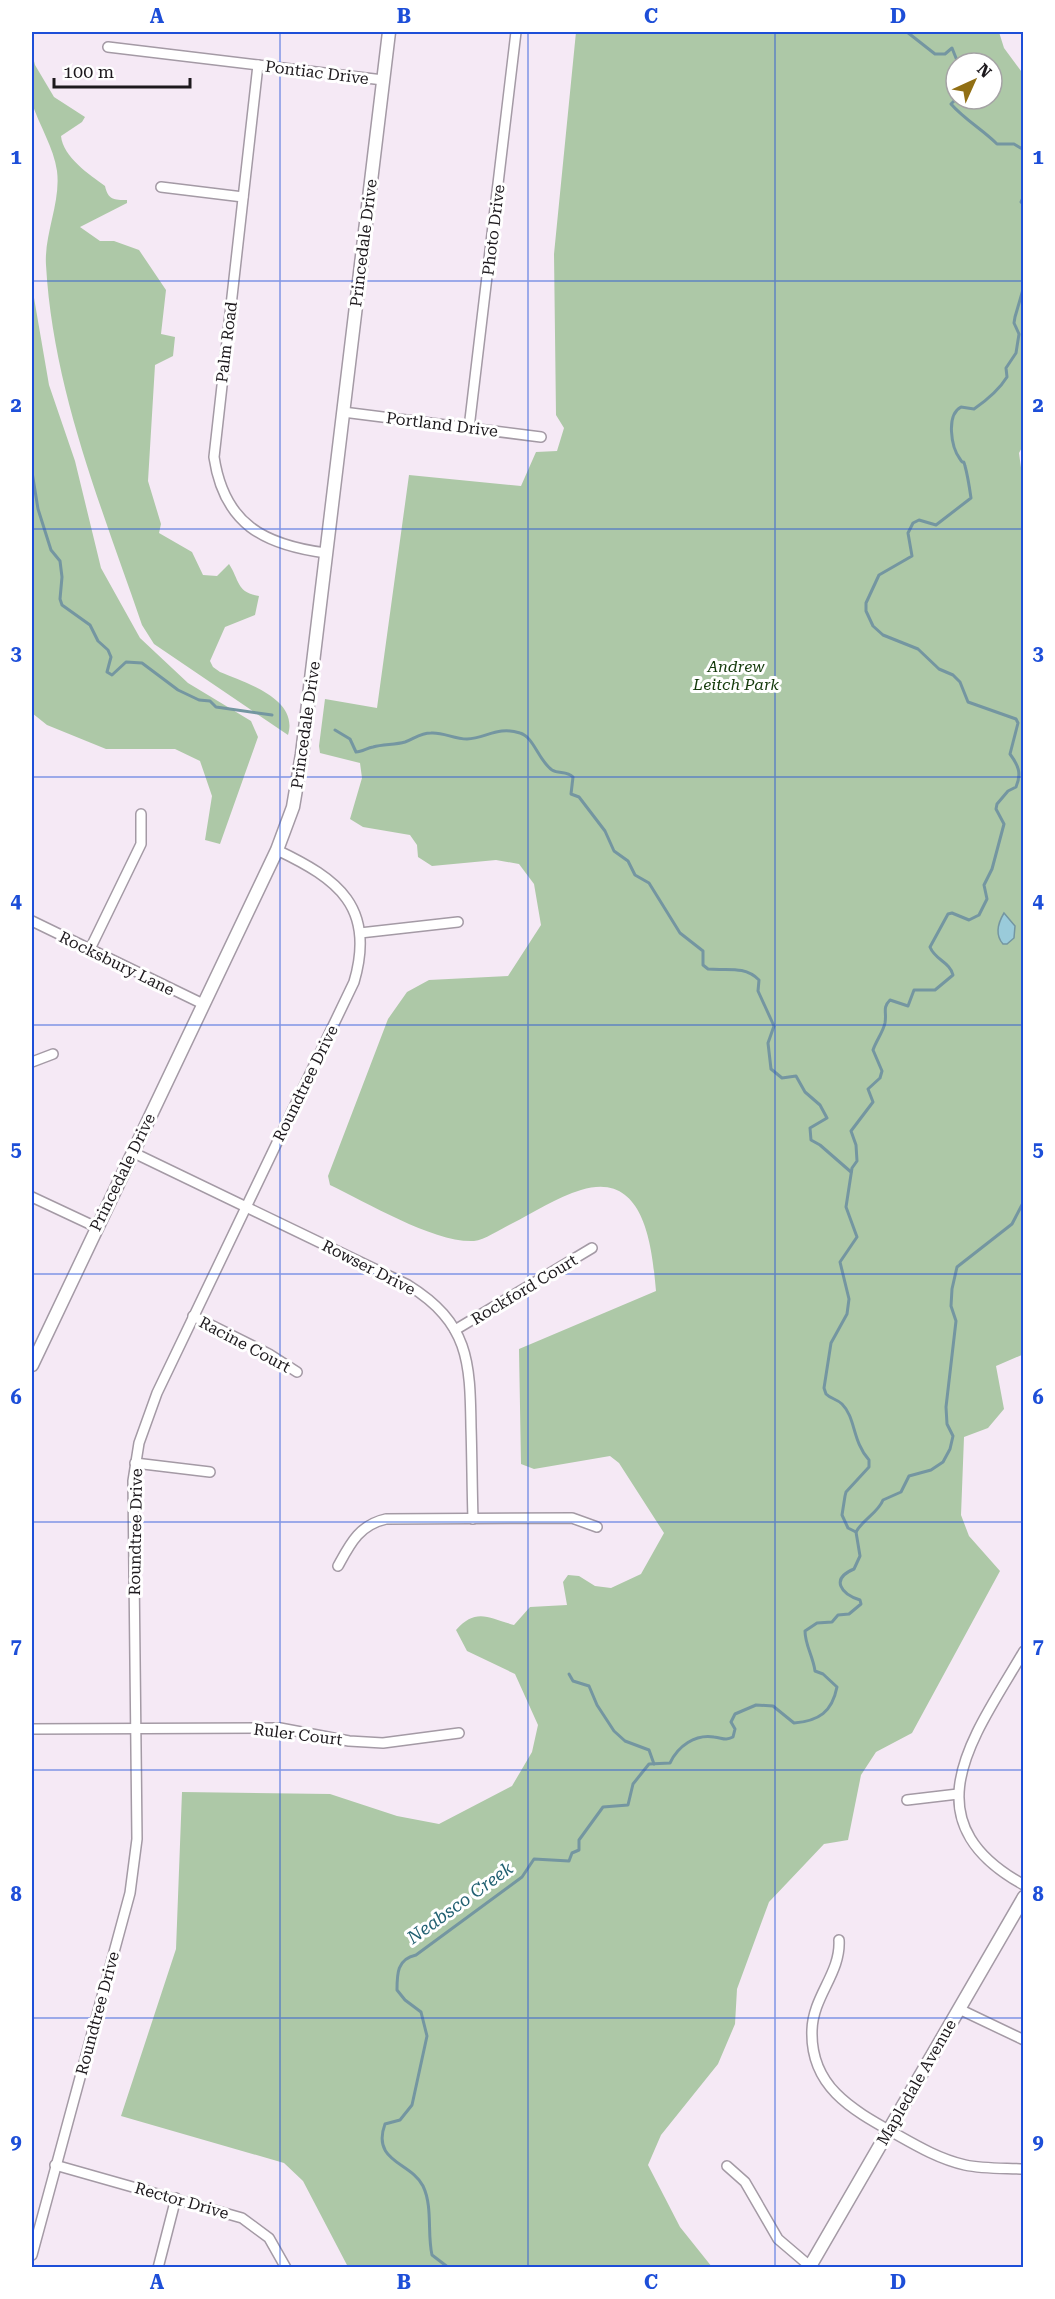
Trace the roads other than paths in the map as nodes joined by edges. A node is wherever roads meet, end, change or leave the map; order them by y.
1 (389, 32) edge
2 (516, 32) edge
3 (108, 47) dead end
4 (258, 65) junction
5 (383, 80) junction
6 (161, 187) dead end
7 (243, 197) junction
8 (343, 412) junction
9 (469, 428) junction
10 (541, 437) dead end
11 (326, 553) junction
12 (141, 814) dead end
13 (277, 850) junction
14 (32, 921) edge
15 (458, 922) dead end
16 (360, 933) junction
17 (90, 949) junction
18 (203, 1004) junction
19 (53, 1054) dead end
20 (32, 1062) edge
21 (132, 1152) junction
22 (32, 1197) edge
23 (245, 1207) junction
24 (96, 1227) junction
25 (592, 1248) dead end
26 (194, 1316) junction
27 (455, 1330) junction
28 (32, 1365) edge
29 (297, 1372) dead end
30 (135, 1463) junction
31 (210, 1472) dead end
32 (473, 1519) junction
33 (597, 1527) dead end
34 (338, 1566) dead end
35 (1023, 1651) edge
36 (135, 1729) junction
37 (32, 1730) edge
38 (459, 1734) dead end
39 (958, 1794) junction
40 (907, 1800) dead end
41 (1023, 1885) edge
42 (1023, 1897) edge
43 (839, 1940) dead end
44 (959, 2009) junction
45 (1023, 2040) edge
46 (888, 2130) junction
47 (55, 2165) junction
48 (727, 2166) dead end
49 (1023, 2169) edge
50 (176, 2198) junction
51 (32, 2255) edge
52 (810, 2267) edge
53 (158, 2268) edge
54 (286, 2268) edge

1 - 5 street, Princedale Drive
2 - 9 street, Photo Drive
3 - 4 street, Pontiac Drive
4 - 5 street, Pontiac Drive
4 - 7 street, Palm Road
5 - 8 street, Princedale Drive
6 - 7 street
7 - 11 street, Palm Road
8 - 9 street, Portland Drive
8 - 11 street, Princedale Drive
9 - 10 street, Portland Drive
11 - 13 street, Princedale Drive
12 - 17 street
13 - 16 street, Roundtree Drive
13 - 18 street, Princedale Drive
14 - 17 street, Rocksbury Lane
15 - 16 street
16 - 23 street, Roundtree Drive
17 - 18 street, Rocksbury Lane
18 - 21 street, Princedale Drive
19 - 20 street
21 - 23 street, Rowser Drive
21 - 24 street, Princedale Drive
22 - 24 street
23 - 26 street, Roundtree Drive
23 - 27 street, Rowser Drive
24 - 28 street, Princedale Drive
25 - 27 street, Rockford Court
26 - 29 street, Racine Court
26 - 30 street, Roundtree Drive
27 - 32 street, Rowser Drive
30 - 31 street
30 - 36 street, Roundtree Drive
32 - 33 street
32 - 34 street
35 - 39 street
36 - 37 street, Ruler Court
36 - 38 street, Ruler Court
36 - 47 street, Roundtree Drive
39 - 40 street
39 - 41 street
42 - 44 street, Mapledale Avenue
43 - 46 street
44 - 45 street
44 - 46 street, Mapledale Avenue
46 - 49 street
46 - 52 street, Mapledale Avenue
47 - 50 street, Rector Drive
47 - 51 street, Roundtree Drive
48 - 52 street
50 - 53 street
50 - 54 street, Rector Drive

